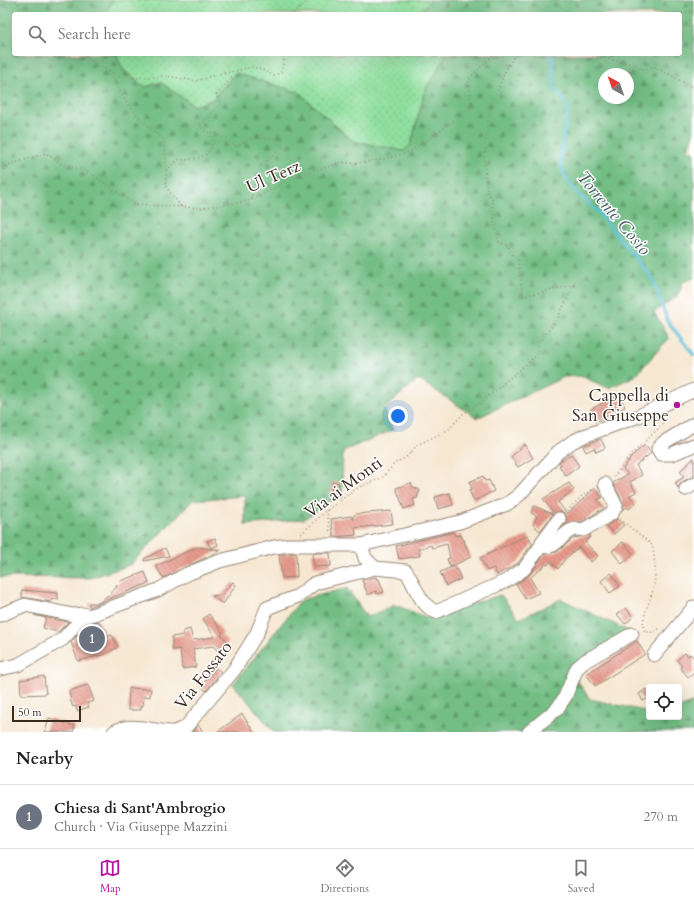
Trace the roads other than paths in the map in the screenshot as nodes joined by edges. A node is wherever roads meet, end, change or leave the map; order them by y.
1 (694, 390) edge
2 (694, 424) edge
3 (694, 445) edge
4 (605, 484) road end
5 (559, 519) road end
6 (361, 545) junction
7 (541, 546) junction
8 (375, 568) junction
9 (694, 607) edge
10 (0, 615) edge
11 (89, 616) junction
12 (632, 634) dead end
13 (654, 655) dead end
14 (0, 669) edge
15 (114, 732) edge
16 (170, 732) edge
17 (174, 732) edge
18 (529, 732) edge

1 - 6 street
2 - 3 street
4 - 7 street
5 - 7 street
6 - 8 street
6 - 11 street
7 - 8 street, Via Fossato
8 - 17 street, Via Fossato
9 - 13 street
10 - 11 street
11 - 14 street
12 - 18 street
15 - 16 street, Via Fossato

